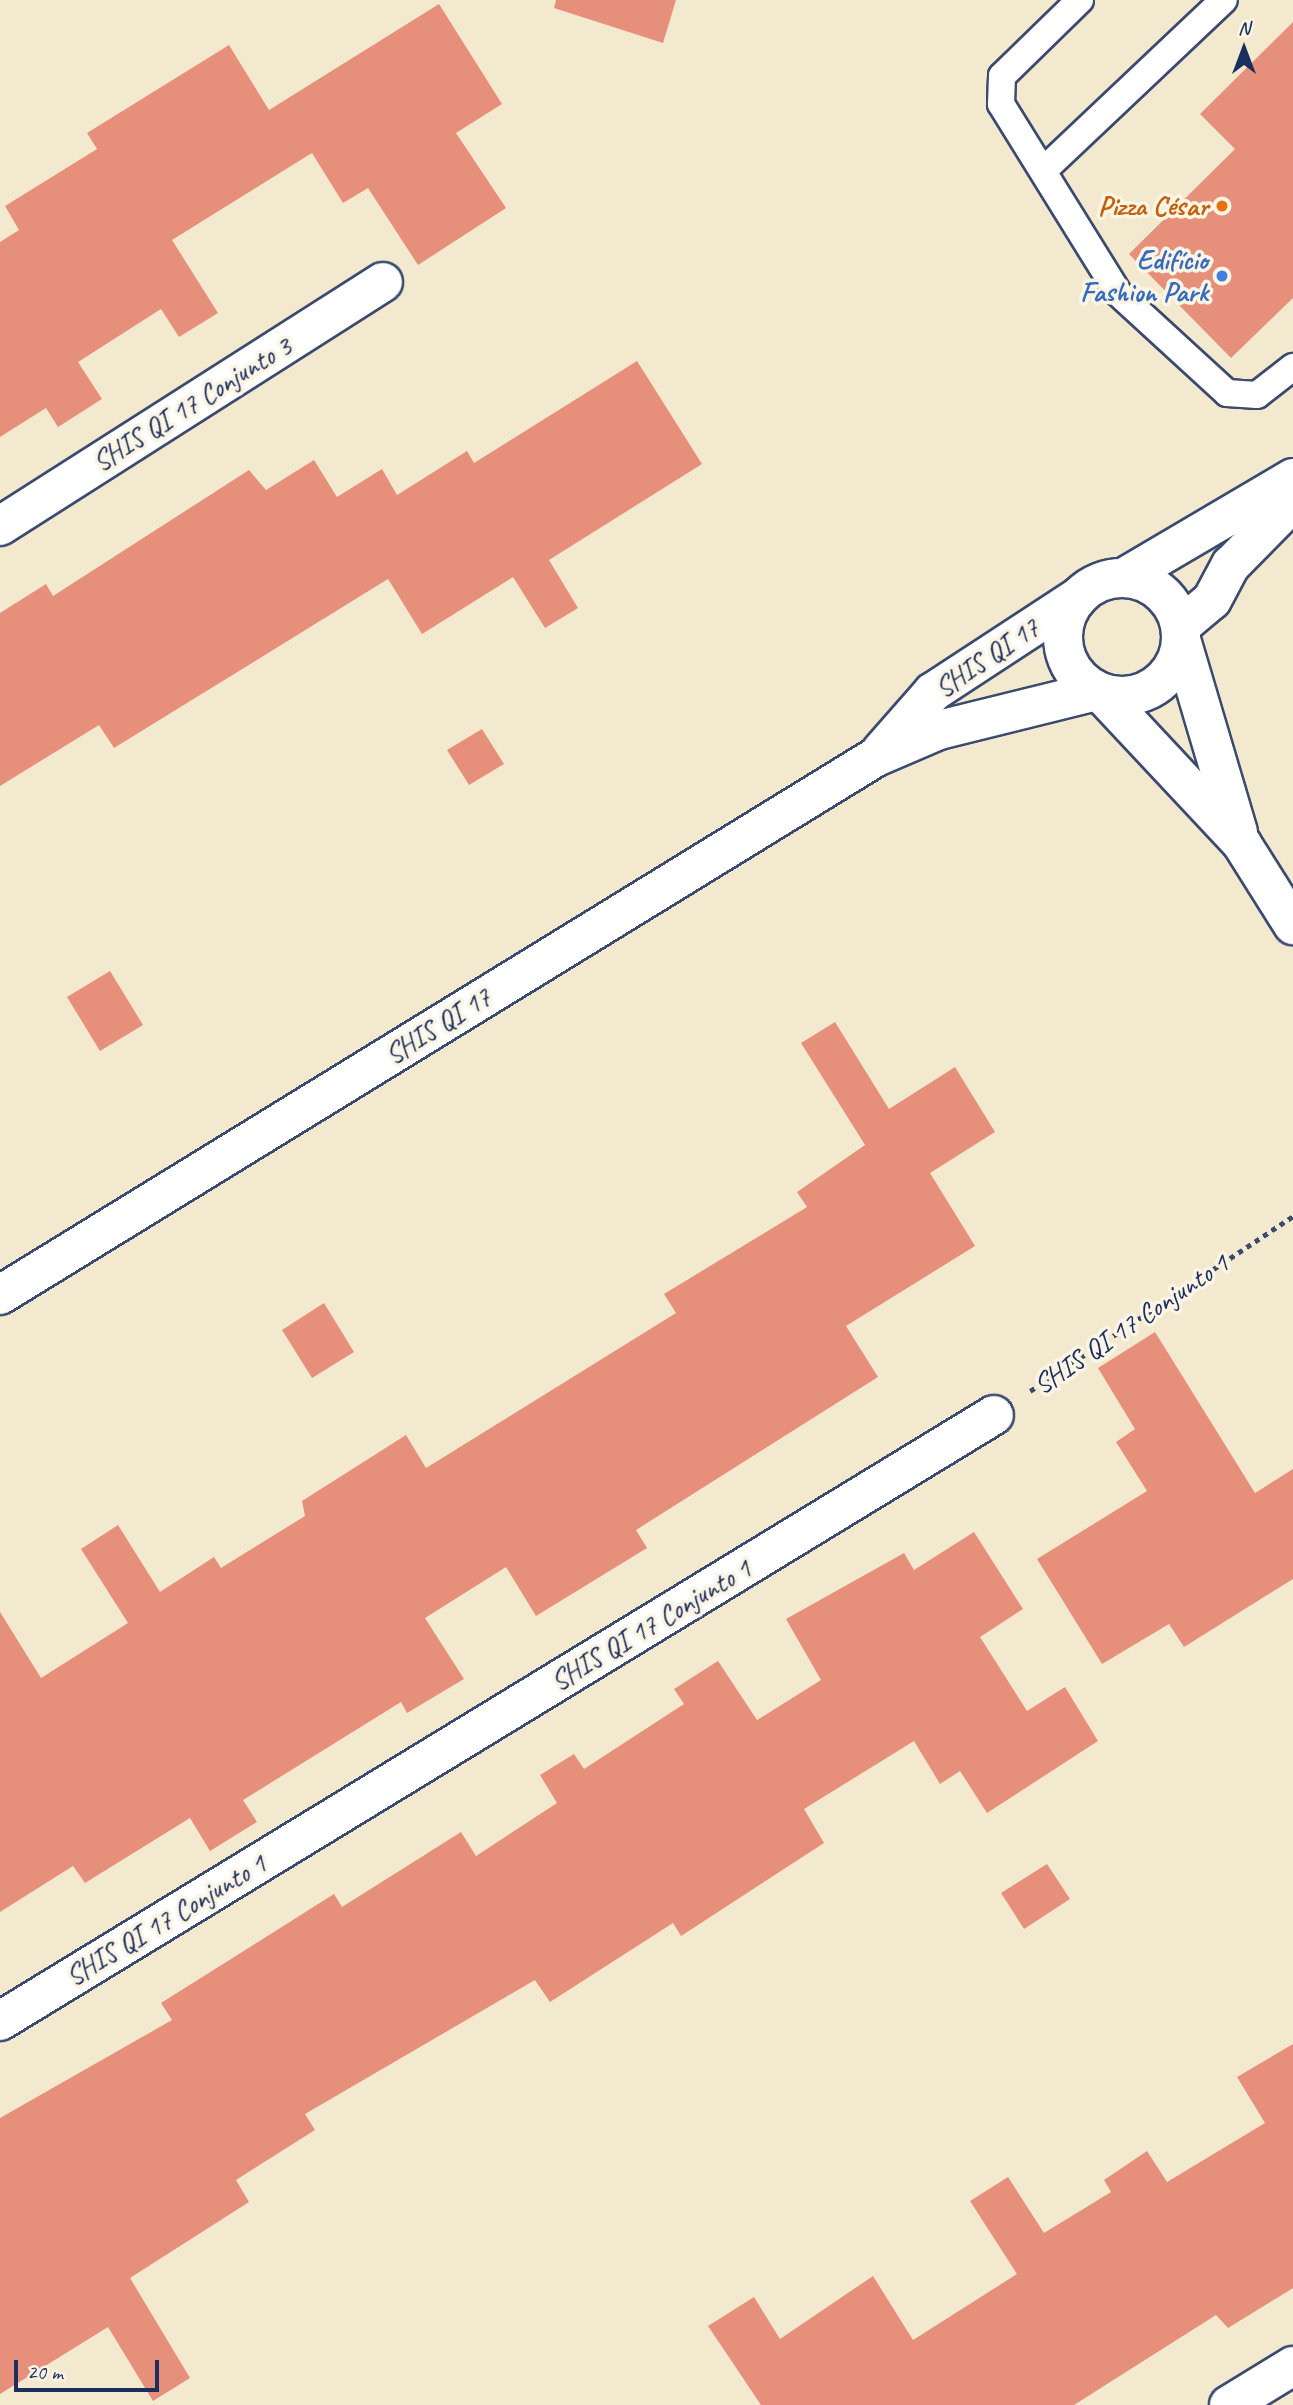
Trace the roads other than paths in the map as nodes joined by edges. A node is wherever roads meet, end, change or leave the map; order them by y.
1 (1080, 0) edge
2 (1224, 0) edge
3 (1045, 169) junction
4 (383, 282) dead end
5 (1293, 367) edge
6 (1293, 478) edge
7 (1293, 502) edge
8 (0, 526) edge
9 (1123, 578) junction
10 (1078, 597) junction
11 (1182, 635) junction
12 (1098, 691) junction
13 (876, 757) junction
14 (1242, 844) junction
15 (1293, 925) edge
16 (0, 1295) edge
17 (994, 1415) road end
18 (0, 2021) edge
19 (1293, 2365) edge
20 (1228, 2405) edge

1 - 3 lane
2 - 3 lane
3 - 5 lane
4 - 8 street, SHIS QI 17 Conjunto 3
6 - 9 street
7 - 11 street
9 - 10 street
9 - 11 street
10 - 12 street
10 - 13 street, SHIS QI 17
11 - 12 street
11 - 14 street
12 - 13 street, SHIS QI 17
12 - 14 street
13 - 16 street, SHIS QI 17
14 - 15 street
17 - 18 street, SHIS QI 17 Conjunto 1
19 - 20 street

